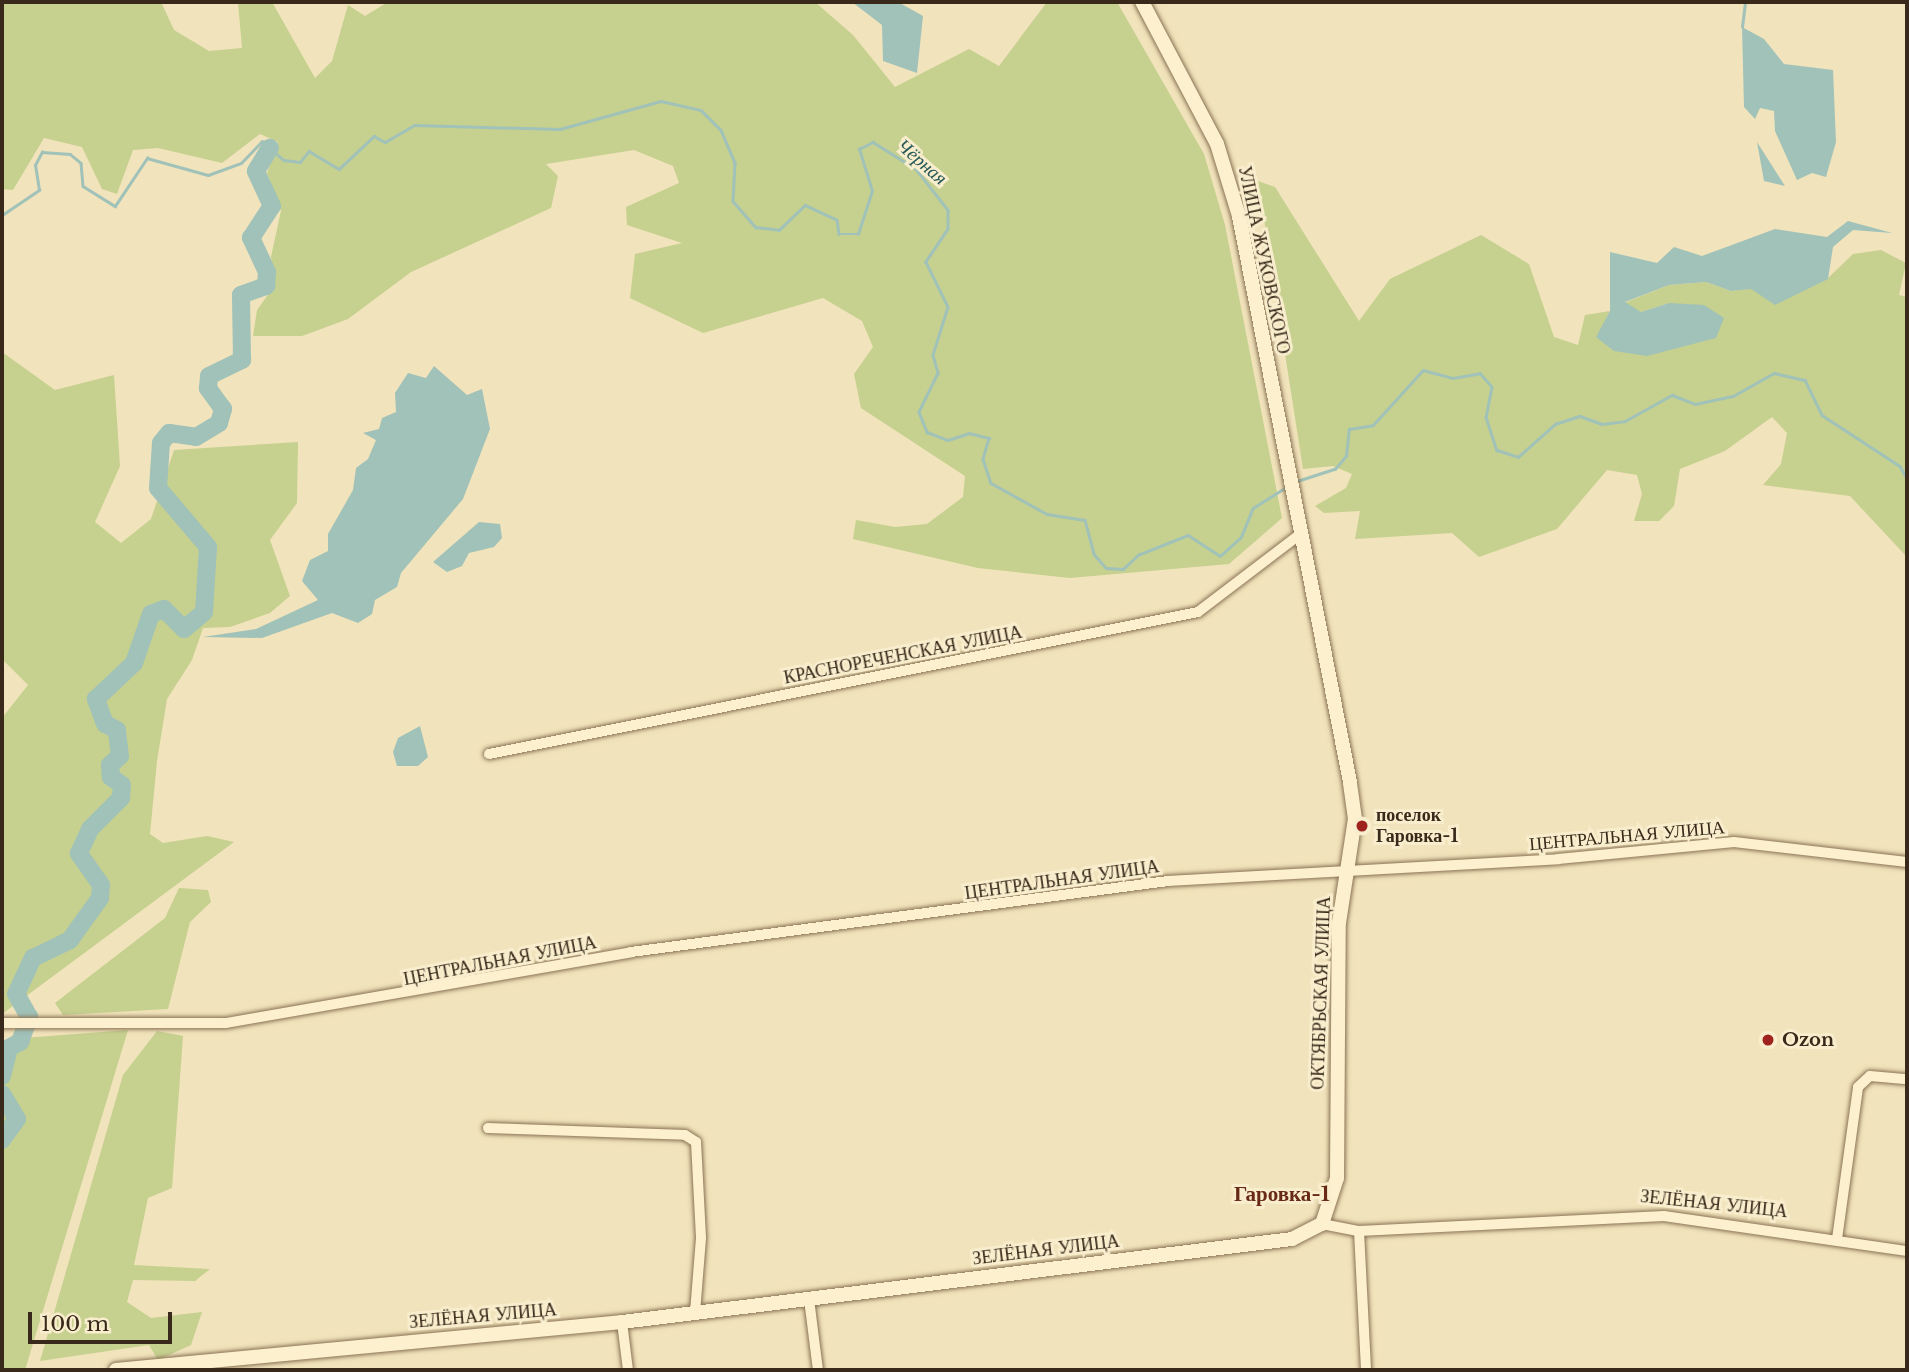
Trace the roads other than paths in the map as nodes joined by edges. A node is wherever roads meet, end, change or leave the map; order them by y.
1 (1142, 2) edge
2 (1295, 514) joint
3 (1299, 535) junction
4 (489, 754) dead end
5 (1907, 862) edge
6 (1348, 872) junction
7 (2, 1023) edge
8 (1907, 1079) edge
9 (488, 1128) dead end
10 (1322, 1224) junction
11 (1359, 1231) junction
12 (1837, 1239) junction
13 (1907, 1251) edge
14 (809, 1299) junction
15 (695, 1313) junction
16 (622, 1322) junction
17 (116, 1370) edge
18 (628, 1370) edge
19 (818, 1370) edge
20 (1366, 1370) edge

1 - 2 main road, УЛИЦА ЖУКОВСКОГО
2 - 3 main road, ОКТЯБРЬСКАЯ УЛИЦА
3 - 4 street, КРАСНОРЕЧЕНСКАЯ УЛИЦА
3 - 6 main road, ОКТЯБРЬСКАЯ УЛИЦА
5 - 6 street, ЦЕНТРАЛЬНАЯ УЛИЦА
6 - 7 street, ЦЕНТРАЛЬНАЯ УЛИЦА
6 - 10 main road, ОКТЯБРЬСКАЯ УЛИЦА
8 - 12 street
9 - 15 street
10 - 11 street, ЗЕЛЁНАЯ УЛИЦА
10 - 14 main road, ЗЕЛЁНАЯ УЛИЦА
11 - 12 street, ЗЕЛЁНАЯ УЛИЦА
11 - 20 street
12 - 13 street, ЗЕЛЁНАЯ УЛИЦА
14 - 15 main road, ЗЕЛЁНАЯ УЛИЦА
14 - 19 street
15 - 16 main road, ЗЕЛЁНАЯ УЛИЦА
16 - 17 main road, ЗЕЛЁНАЯ УЛИЦА
16 - 18 street

